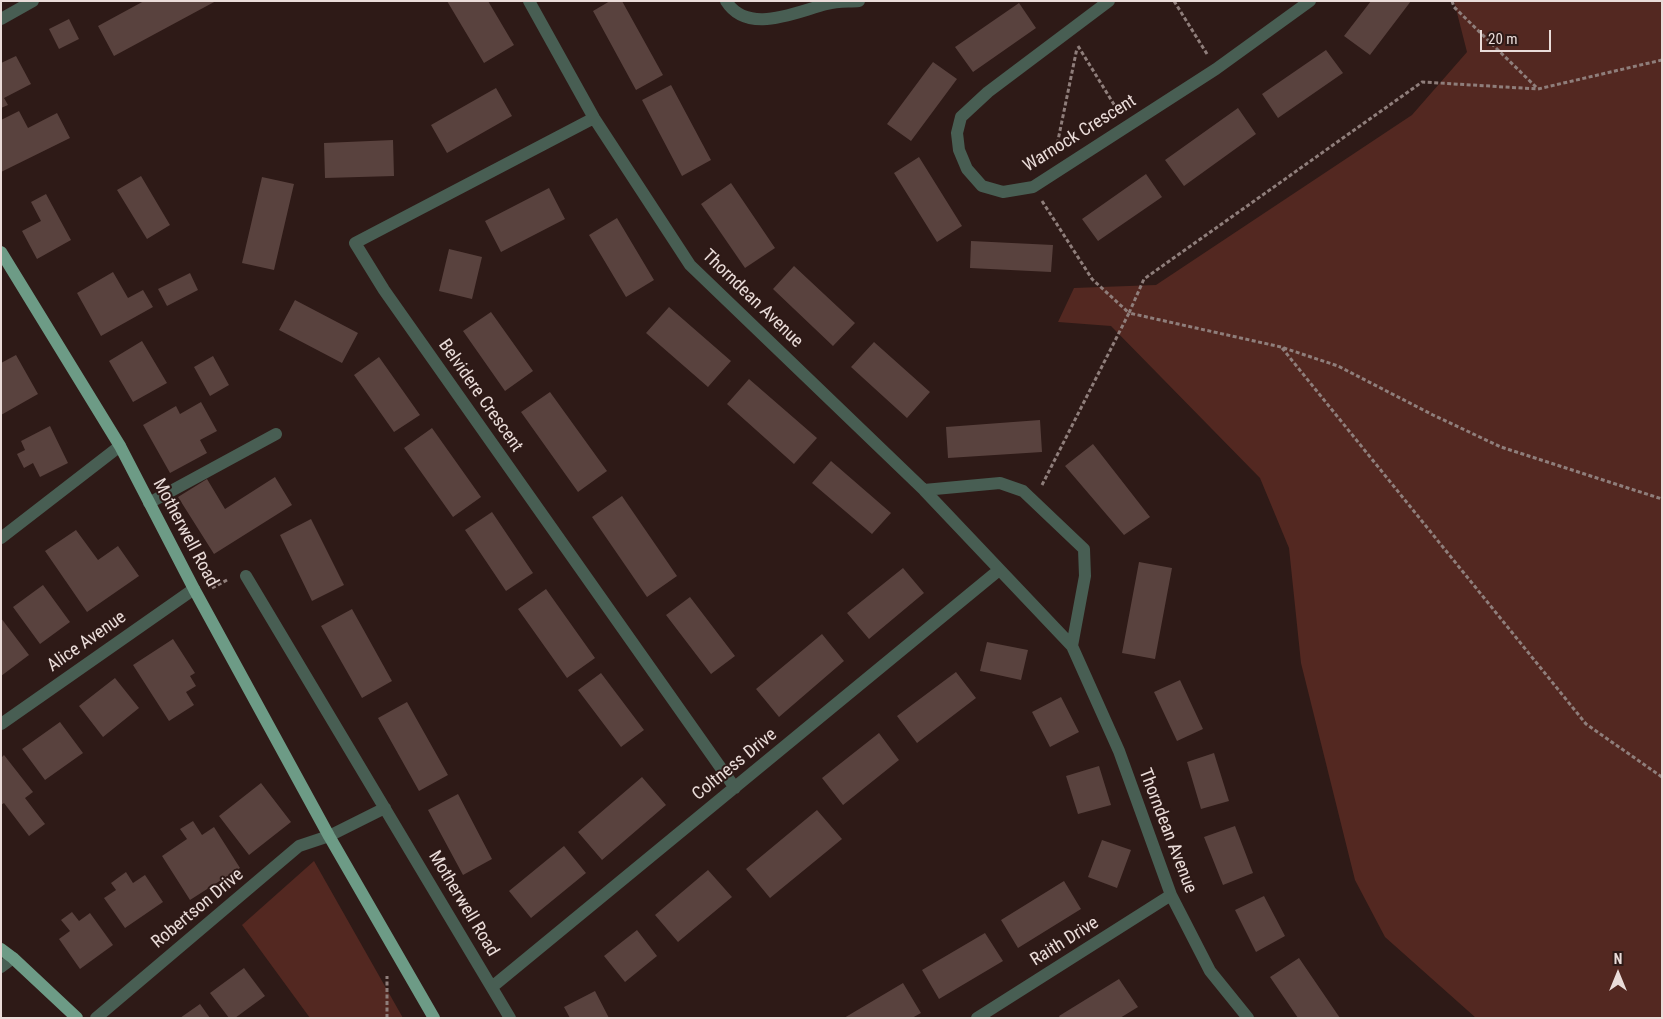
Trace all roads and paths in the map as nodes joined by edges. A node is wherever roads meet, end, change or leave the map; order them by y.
1 (33, 1) edge
2 (529, 1) edge
3 (726, 1) edge
4 (859, 1) edge
5 (1174, 1) edge
6 (1310, 1) edge
7 (1452, 1) edge
8 (1104, 3) edge
9 (1, 19) edge
10 (1083, 21) junction
11 (1078, 45) junction
12 (1662, 60) edge
13 (1216, 69) junction
14 (1538, 89) junction
15 (594, 118) junction
16 (1127, 126) junction
17 (1055, 152) dead end
18 (1033, 187) junction
19 (1, 252) edge
20 (1129, 313) junction
21 (1281, 347) junction
22 (276, 434) dead end
23 (120, 446) junction
24 (924, 490) junction
25 (1027, 495) junction
26 (1662, 499) edge
27 (149, 503) junction
28 (1, 538) edge
29 (999, 570) junction
30 (246, 576) joint
31 (196, 592) junction
32 (1072, 646) junction
33 (1, 724) edge
34 (1662, 777) edge
35 (735, 788) junction
36 (385, 808) junction
37 (329, 836) junction
38 (1171, 895) junction
39 (388, 940) junction
40 (1, 949) edge
41 (13, 958) junction
42 (1, 967) edge
43 (492, 987) junction
44 (76, 1018) edge
45 (96, 1018) edge
46 (387, 1018) edge
47 (434, 1018) edge
48 (510, 1018) edge
49 (977, 1018) edge
50 (1248, 1018) edge

1 - 9 street
2 - 15 street, Thorndean Avenue
3 - 4 street
5 - 13 path
6 - 13 street, Warnock Crescent
7 - 14 path
8 - 10 street, Warnock Crescent
10 - 11 path
10 - 18 street, Warnock Crescent
11 - 16 path
11 - 17 path
12 - 14 path
13 - 16 street, Warnock Crescent
14 - 20 path
15 - 24 street, Thorndean Avenue
15 - 35 street, Belvidere Crescent
16 - 18 street, Warnock Crescent
18 - 20 path
19 - 23 main road, Motherwell Road
20 - 21 path
20 - 25 path
21 - 26 path
21 - 34 path
22 - 27 street
23 - 27 main road, Motherwell Road
23 - 28 street
24 - 25 street
24 - 29 street, Thorndean Avenue
25 - 32 street
27 - 31 main road, Motherwell Road
29 - 32 street, Thorndean Avenue
29 - 35 street, Coltness Drive
30 - 31 path
30 - 36 street, Motherwell Road
31 - 33 street, Alice Avenue
31 - 37 main road, Motherwell Road
32 - 38 street, Thorndean Avenue
35 - 43 street, Coltness Drive
36 - 37 street
36 - 43 street, Motherwell Road
37 - 39 main road, Motherwell Road
37 - 45 street, Robertson Drive
38 - 49 street, Raith Drive
38 - 50 street, Thorndean Avenue
39 - 46 path
39 - 47 main road, Motherwell Road
40 - 41 main road
41 - 42 street
41 - 44 main road
43 - 48 street, Motherwell Road

